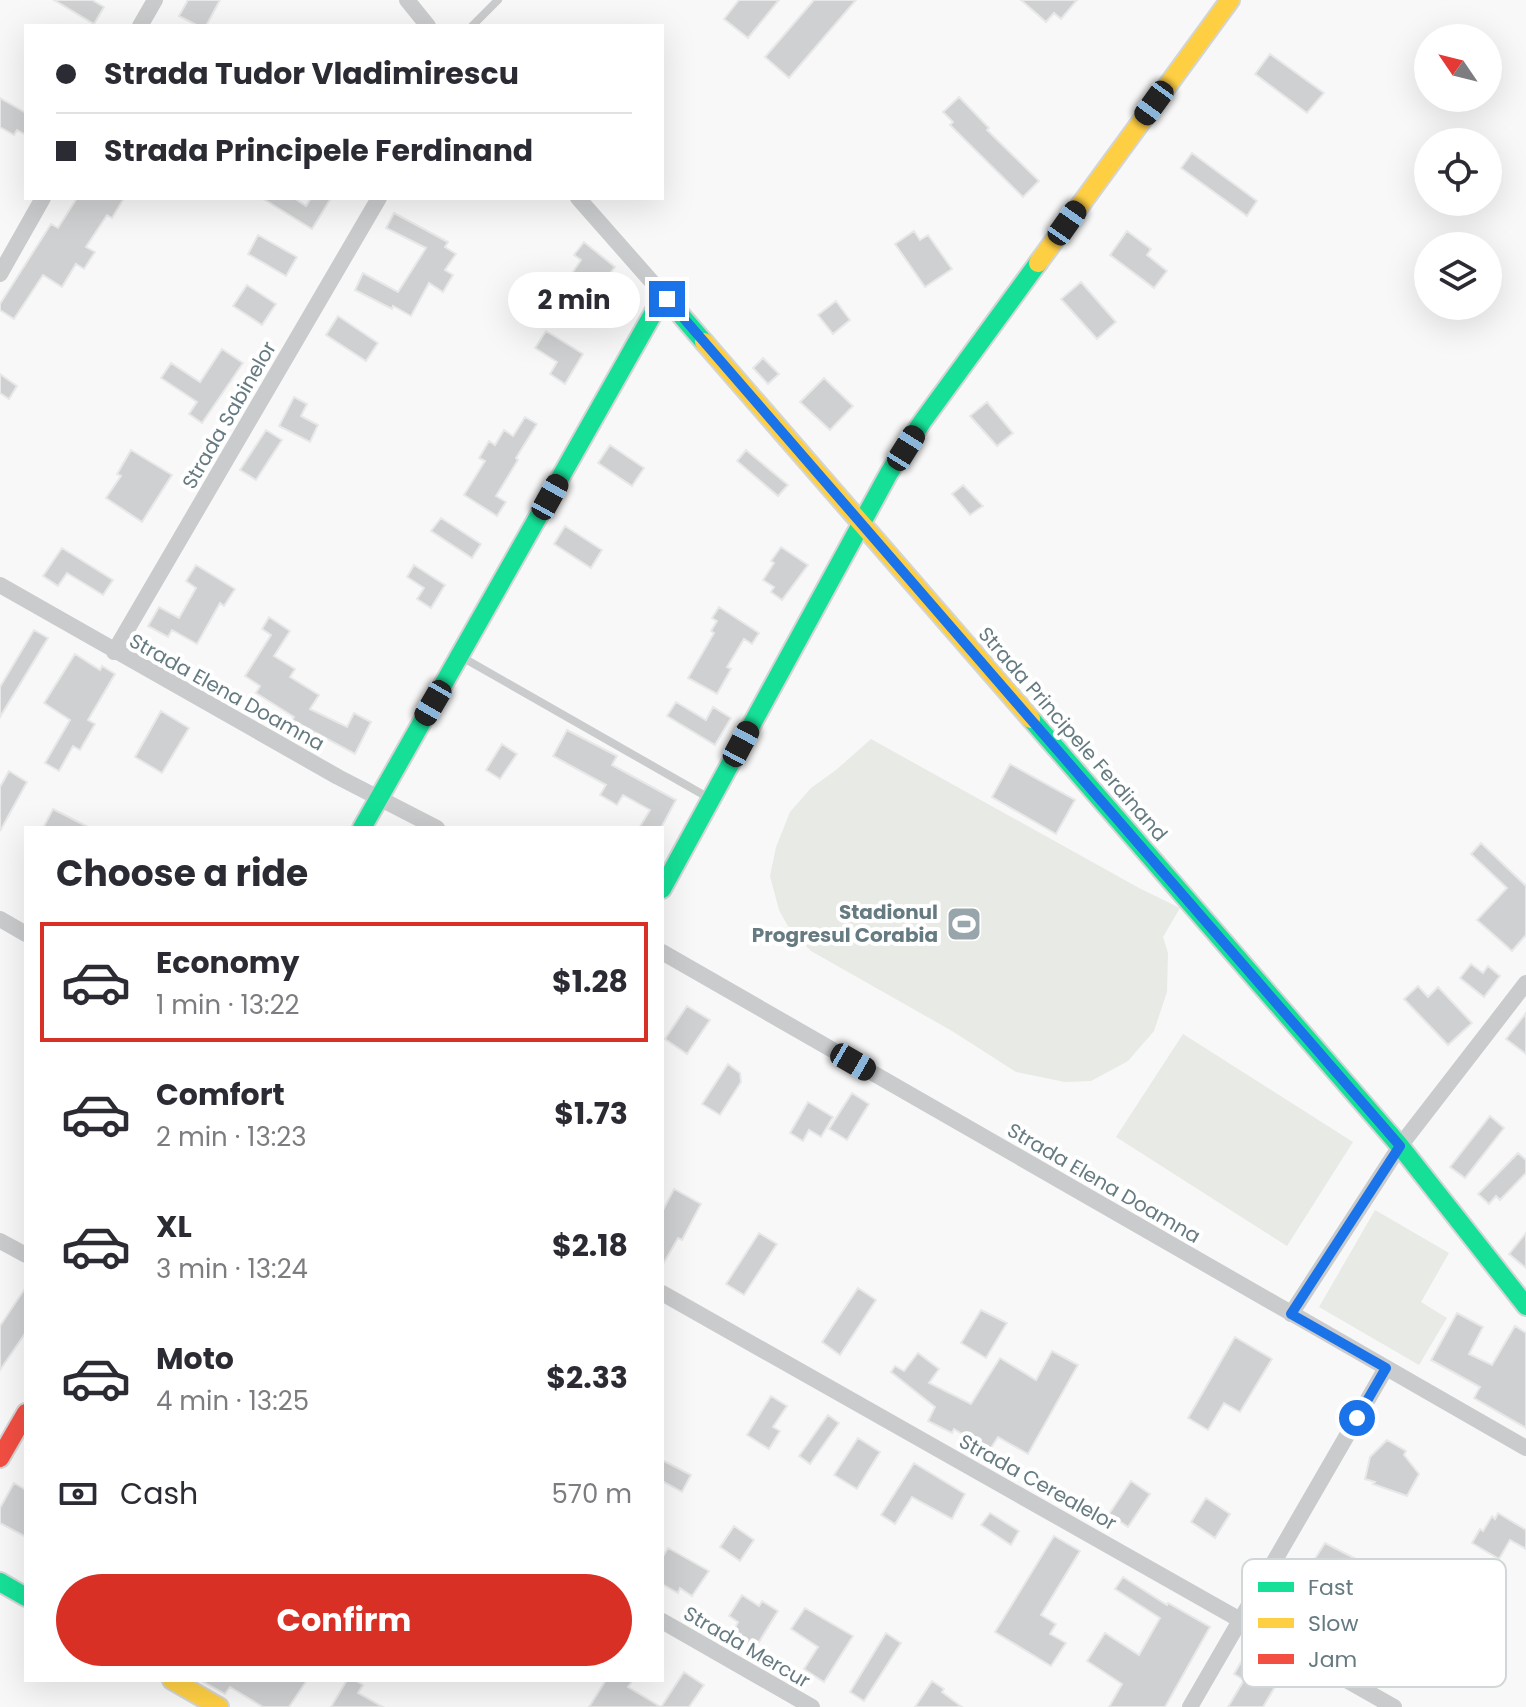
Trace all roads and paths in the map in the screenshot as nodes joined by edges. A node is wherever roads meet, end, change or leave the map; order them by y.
1 (155, 0) edge
2 (407, 0) edge
3 (498, 0) edge
4 (1230, 0) edge
5 (141, 24) edge
6 (426, 24) edge
7 (474, 24) edge
8 (42, 200) edge
9 (378, 200) edge
10 (580, 200) edge
11 (0, 274) edge
12 (667, 299) junction
13 (861, 523) junction
14 (0, 585) edge
15 (114, 652) junction
16 (460, 656) junction
17 (379, 799) junction
18 (711, 800) junction
19 (363, 826) edge
20 (433, 826) edge
21 (664, 885) edge
22 (0, 919) edge
23 (24, 933) edge
24 (664, 953) edge
25 (1526, 983) edge
26 (1400, 1146) junction
27 (0, 1241) edge
28 (24, 1254) edge
29 (664, 1294) edge
30 (1526, 1306) edge
31 (1291, 1314) junction
32 (1386, 1368) junction
33 (24, 1416) edge
34 (1526, 1448) edge
35 (0, 1458) edge
36 (1276, 1559) edge
37 (0, 1582) edge
38 (24, 1596) edge
39 (1241, 1619) joint
40 (664, 1622) edge
41 (175, 1682) edge
42 (1359, 1687) edge
43 (208, 1704) edge
44 (812, 1707) edge
45 (1190, 1707) edge
46 (1394, 1707) edge

1 - 5 street
2 - 6 street
3 - 7 lane
4 - 13 main road
8 - 11 street
9 - 15 street, Strada Sabinelor
10 - 12 street, Strada Principele Ferdinand
12 - 13 main road, Strada Principele Ferdinand
12 - 16 main road
13 - 18 main road
13 - 26 main road, Strada Principele Ferdinand
14 - 15 street, Strada Elena Doamna
15 - 17 street, Strada Elena Doamna
16 - 17 main road
16 - 18 lane
17 - 19 main road
17 - 20 street, Strada Elena Doamna
18 - 21 main road
22 - 23 street
24 - 31 street, Strada Elena Doamna
25 - 26 street
26 - 30 main road, Strada Principele Ferdinand
26 - 31 street
27 - 28 street
29 - 39 street, Strada Cerealelor
31 - 32 street, Strada Elena Doamna
32 - 34 street, Strada Elena Doamna
32 - 36 street
33 - 35 main road
37 - 38 main road
39 - 45 street
40 - 44 street, Strada Mercur
41 - 43 main road
42 - 46 street, Strada Cerealelor

